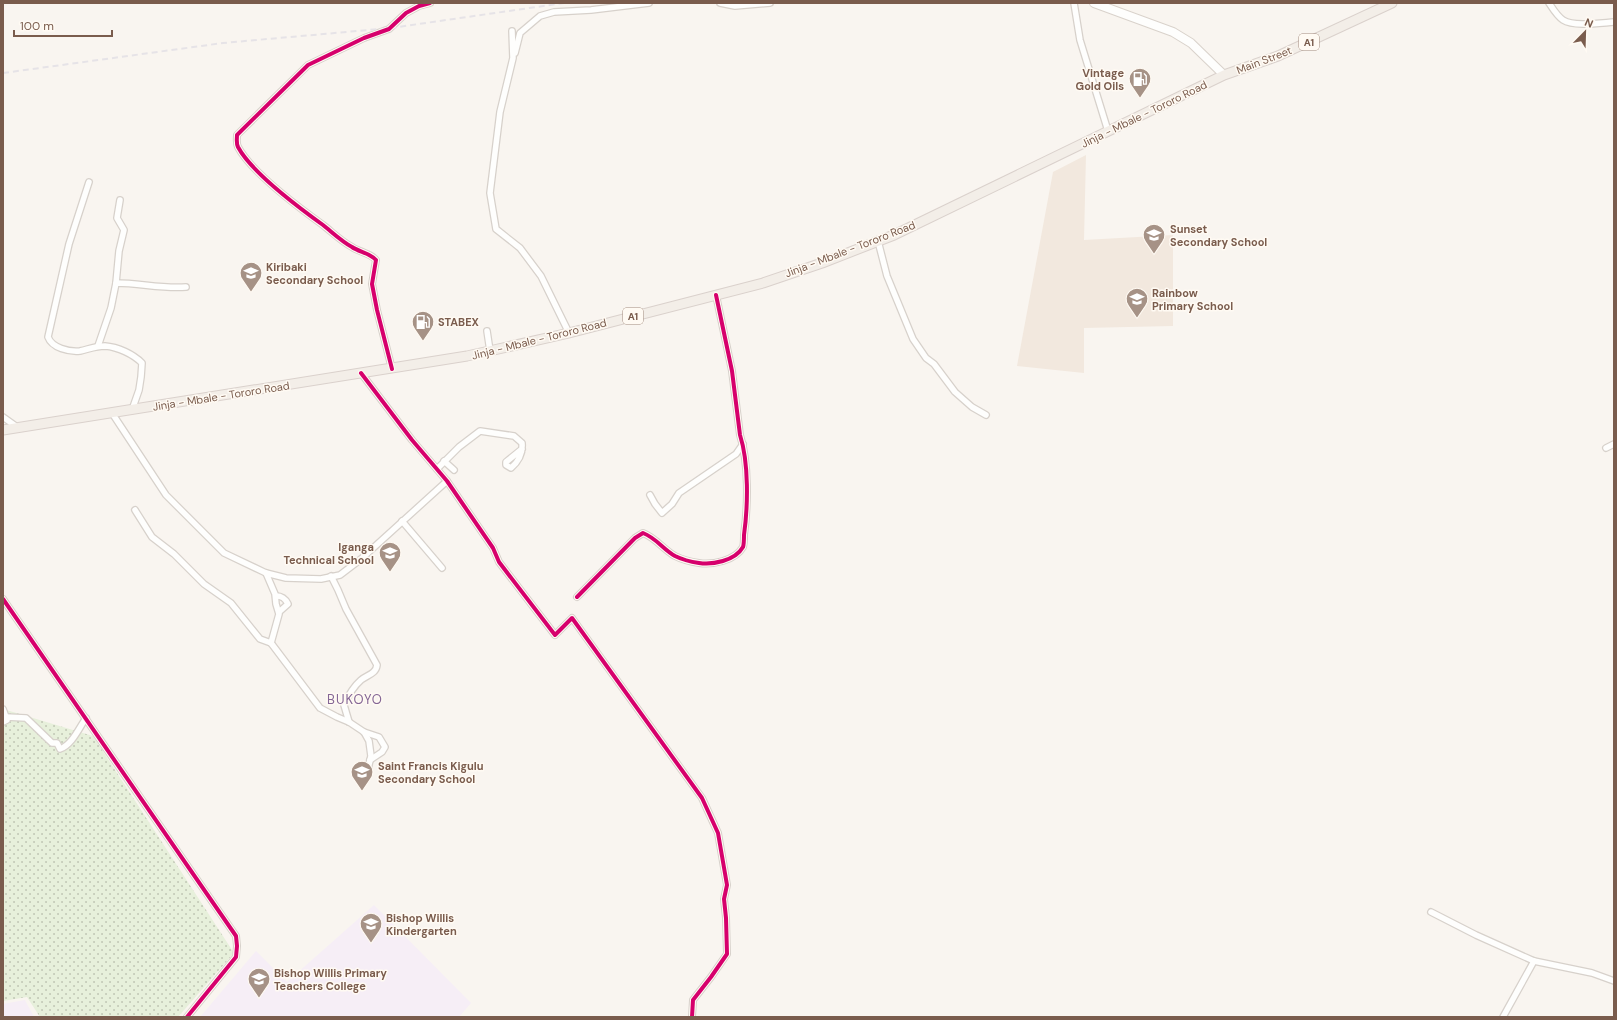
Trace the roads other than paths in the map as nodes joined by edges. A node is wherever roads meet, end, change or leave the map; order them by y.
1 (430, 3) edge
2 (649, 3) edge
3 (720, 3) edge
4 (770, 3) edge
5 (1074, 3) edge
6 (1094, 3) edge
7 (1392, 3) edge
8 (1549, 3) edge
9 (1614, 22) edge
10 (512, 31) dead end
11 (513, 58) junction
12 (1224, 75) junction
13 (1108, 131) junction
14 (89, 182) dead end
15 (120, 200) dead end
16 (878, 241) junction
17 (116, 283) junction
18 (186, 287) dead end
19 (716, 295) junction
20 (487, 331) dead end
21 (569, 333) junction
22 (98, 346) junction
23 (490, 351) junction
24 (392, 369) junction
25 (361, 373) junction
26 (132, 410) junction
27 (112, 413) junction
28 (986, 415) dead end
29 (3, 417) edge
30 (17, 428) junction
31 (3, 430) edge
32 (743, 444) junction
33 (1614, 444) edge
34 (1606, 448) dead end
35 (522, 449) dead end
36 (444, 461) junction
37 (437, 469) junction
38 (454, 470) dead end
39 (448, 481) junction
40 (650, 495) dead end
41 (135, 510) dead end
42 (402, 521) junction
43 (442, 568) dead end
44 (266, 573) junction
45 (331, 576) junction
46 (276, 596) junction
47 (577, 597) dead end
48 (3, 599) edge
49 (279, 612) junction
50 (271, 643) junction
51 (3, 710) edge
52 (86, 718) junction
53 (5, 720) edge
54 (349, 722) junction
55 (364, 732) junction
56 (370, 760) junction
57 (368, 769) dead end
58 (1431, 912) dead end
59 (1534, 961) junction
60 (1614, 980) edge
61 (187, 1017) edge
62 (692, 1017) edge
63 (1503, 1017) edge

1 - 24 street
2 - 11 street
3 - 4 street
5 - 13 street
6 - 12 main road
7 - 12 main road, Main Street / A1
8 - 9 street
10 - 11 street
11 - 21 street
12 - 13 main road, Jinja - Mbale - Tororo Road / A1
13 - 16 main road, Jinja - Mbale - Tororo Road / A1
14 - 22 street
15 - 17 street
16 - 19 main road, Jinja - Mbale - Tororo Road / A1
16 - 28 street
17 - 18 street
17 - 22 street
19 - 21 main road, Jinja - Mbale - Tororo Road / A1
19 - 32 street
20 - 23 street
21 - 23 main road, Jinja - Mbale - Tororo Road / A1
22 - 26 street
23 - 24 main road, Jinja - Mbale - Tororo Road / A1
24 - 25 main road, Jinja - Mbale - Tororo Road / A1
25 - 26 main road, Jinja - Mbale - Tororo Road / A1
25 - 37 street
26 - 27 main road, Jinja - Mbale - Tororo Road / A1
27 - 30 main road, Jinja - Mbale - Tororo Road / A1
27 - 44 street
29 - 30 street
30 - 31 main road, Jinja - Mbale - Tororo Road / A1
32 - 40 street
32 - 47 street
33 - 34 street
35 - 36 street
36 - 37 street
36 - 38 street
37 - 39 street
39 - 42 street
39 - 62 street
41 - 50 street
42 - 43 street
42 - 45 street
44 - 45 street
44 - 46 street
45 - 54 street
46 - 49 street
46 - 49 street
48 - 52 street
49 - 50 street
50 - 54 street
51 - 53 street
52 - 53 street
52 - 61 street
54 - 55 street
55 - 56 street
55 - 56 street
56 - 57 street
58 - 59 street
59 - 60 street
59 - 63 street

